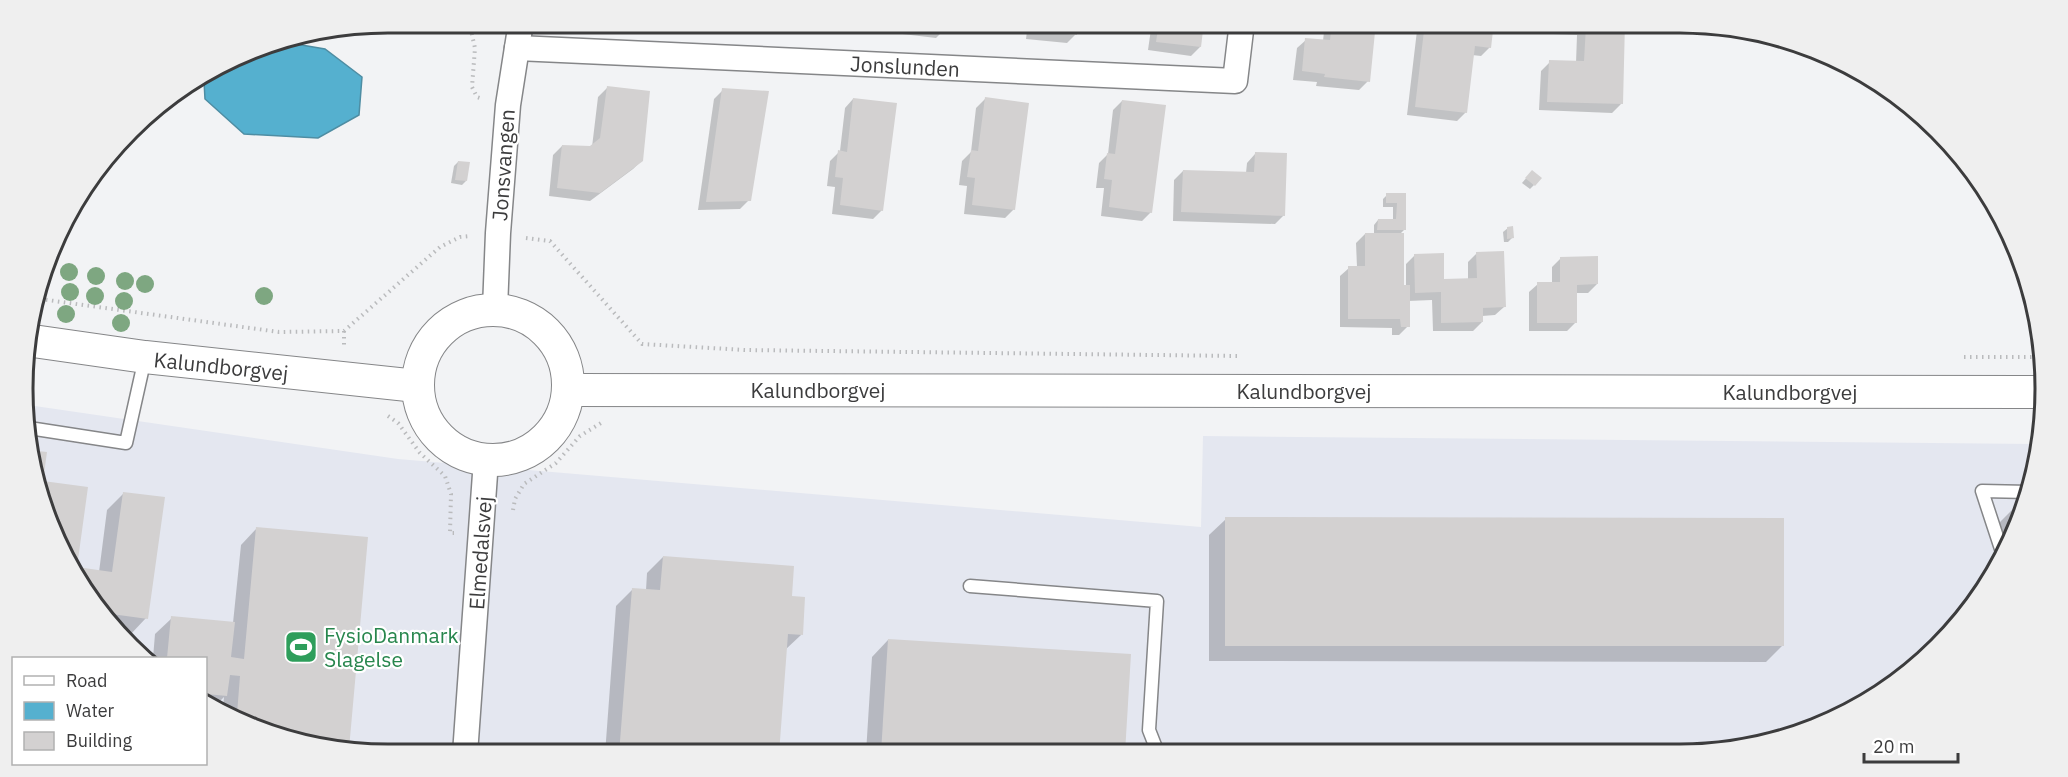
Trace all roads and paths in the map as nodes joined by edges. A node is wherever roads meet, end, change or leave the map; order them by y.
1 (472, 33) edge
2 (519, 33) edge
3 (1241, 33) edge
4 (517, 48) junction
5 (507, 105) junction
6 (498, 233) junction
7 (44, 300) edge
8 (495, 309) junction
9 (36, 341) edge
10 (1244, 356) dead end
11 (145, 357) junction
12 (417, 386) junction
13 (568, 390) junction
14 (2035, 392) edge
15 (35, 429) edge
16 (486, 460) junction
17 (2020, 492) edge
18 (1999, 543) edge
19 (970, 586) dead end
20 (466, 744) edge
21 (1154, 744) edge

1 - 5 path
2 - 4 street, Jonsvangen
3 - 4 street, Jonslunden
4 - 5 street, Jonsvangen
5 - 6 street, Jonsvangen
6 - 7 path
6 - 8 street, Jonsvangen
6 - 10 path
8 - 12 street
8 - 13 street
9 - 11 street, Kalundborgvej
11 - 12 street, Kalundborgvej
11 - 15 lane
12 - 16 street
13 - 14 street, Kalundborgvej
13 - 16 street
16 - 20 street, Elmedalsvej
17 - 18 lane
19 - 21 lane

